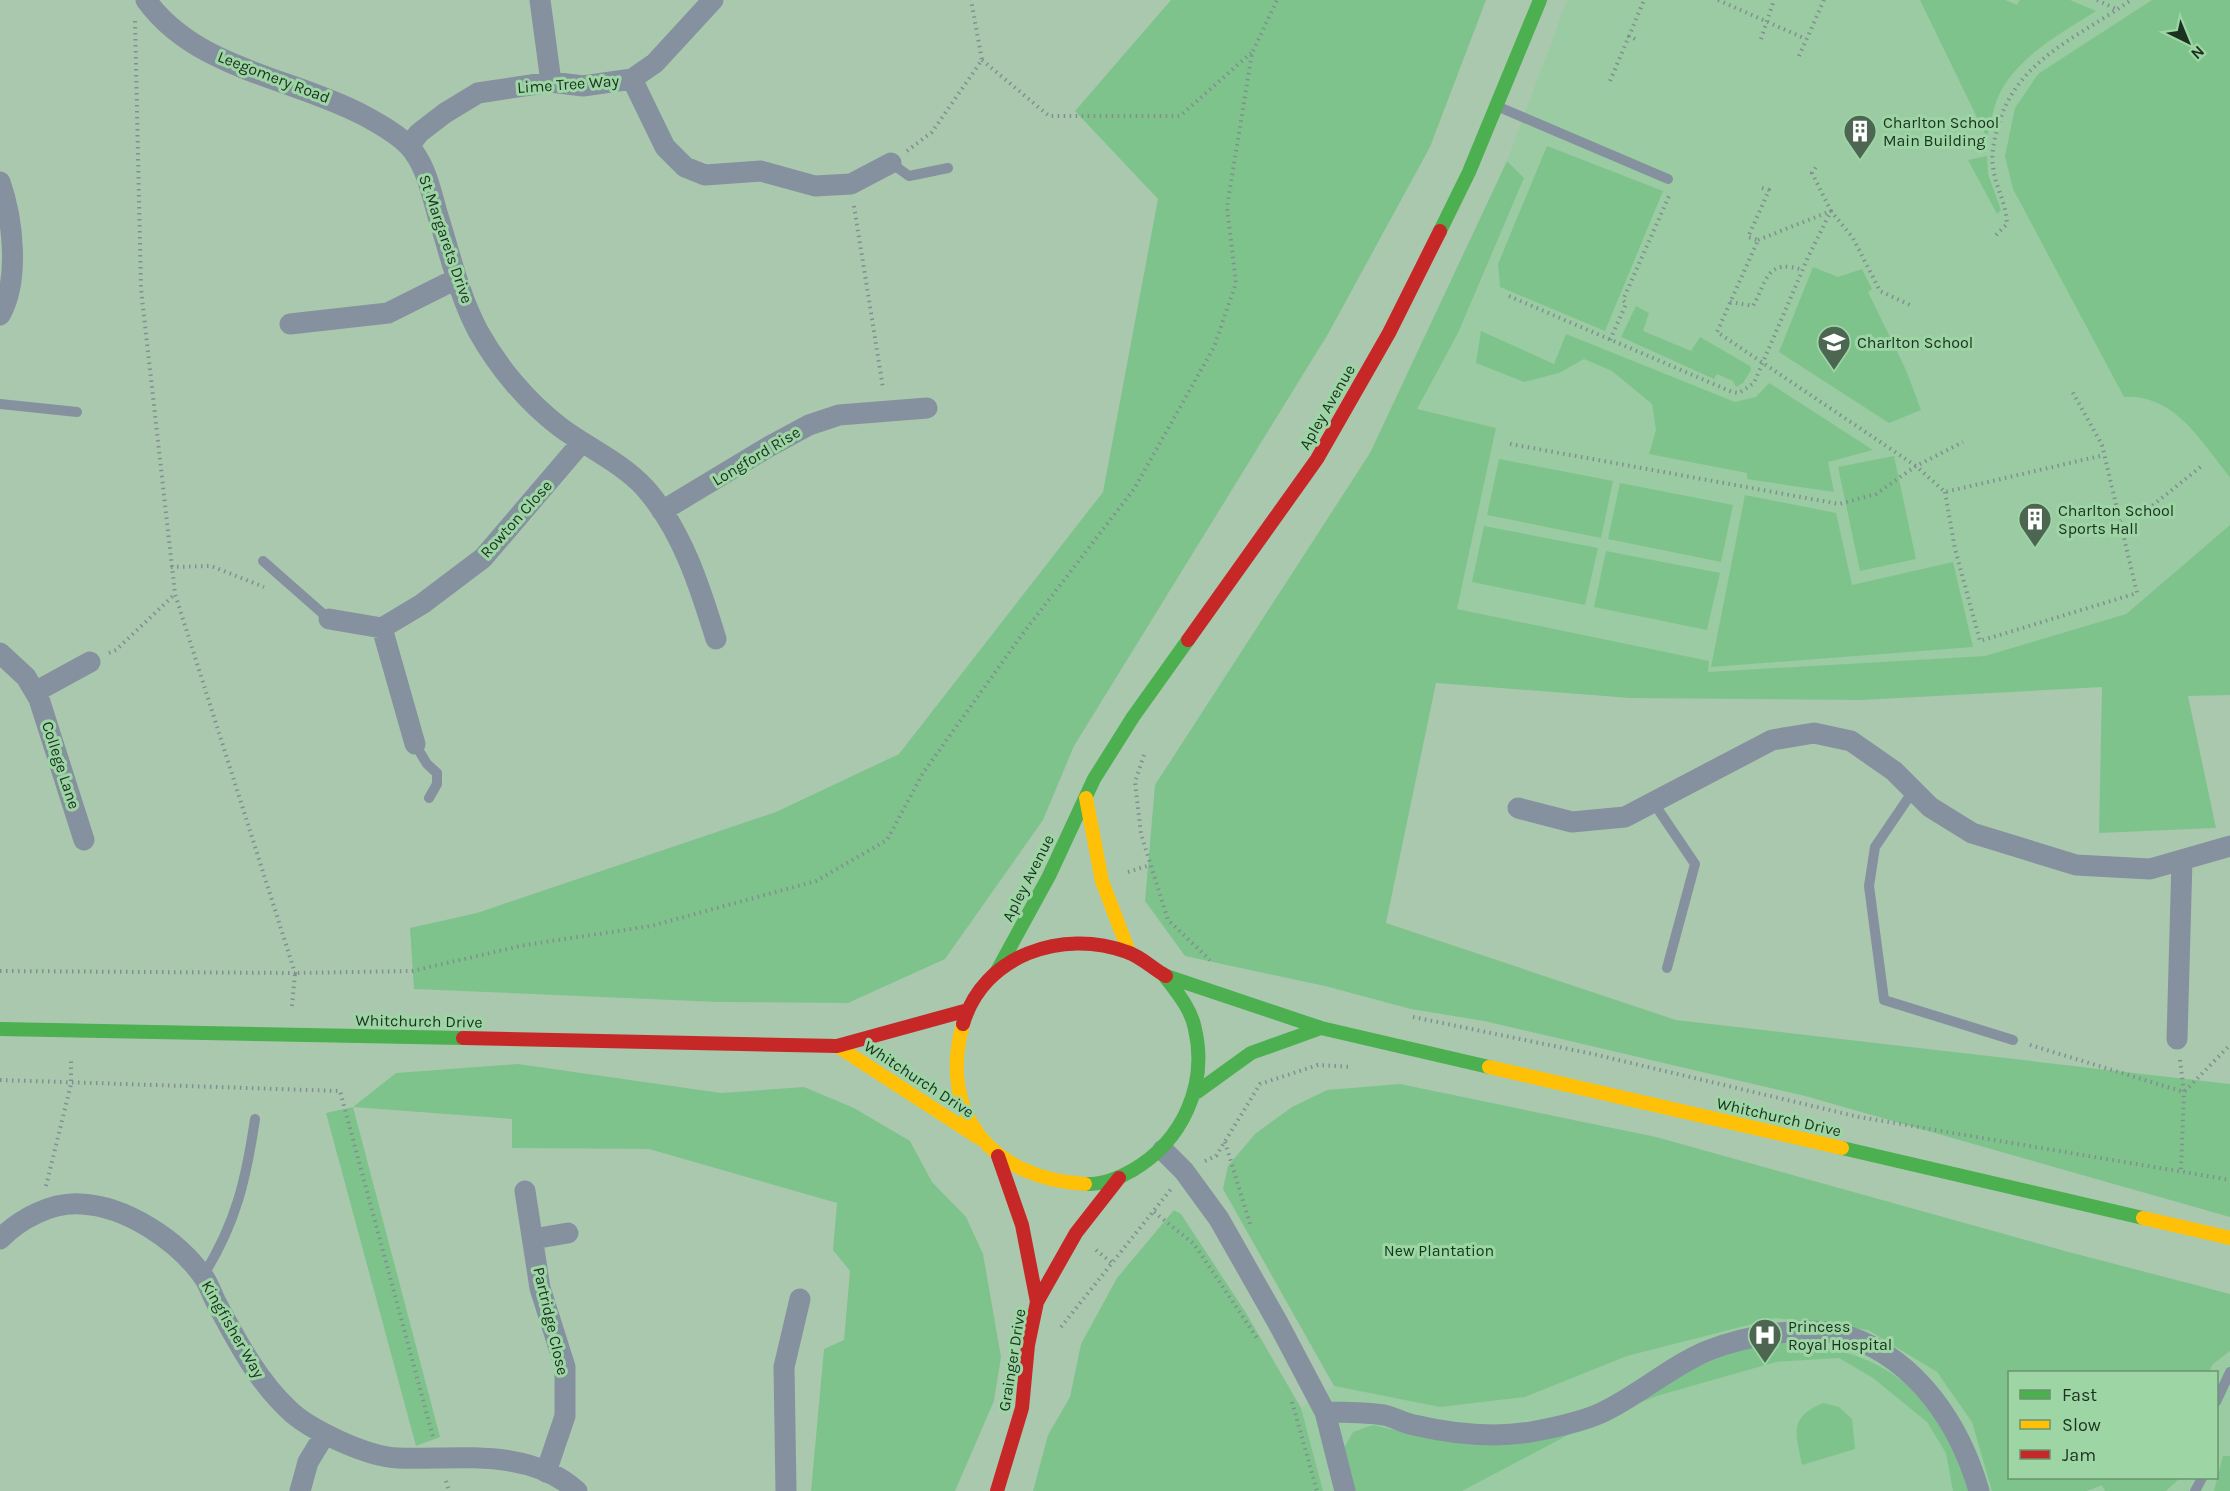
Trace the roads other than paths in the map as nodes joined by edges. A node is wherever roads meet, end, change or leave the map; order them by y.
1 (540, 0) edge
2 (713, 0) edge
3 (1540, 0) edge
4 (148, 2) edge
5 (632, 79) junction
6 (551, 82) junction
7 (1496, 106) junction
8 (409, 146) junction
9 (891, 163) joint
10 (948, 168) dead end
11 (1668, 179) road end
12 (0, 182) edge
13 (456, 279) junction
14 (0, 315) edge
15 (290, 324) dead end
16 (0, 404) edge
17 (927, 408) dead end
18 (77, 412) dead end
19 (582, 442) junction
20 (662, 511) junction
21 (263, 561) dead end
22 (329, 619) joint
23 (382, 628) junction
24 (717, 639) dead end
25 (0, 653) edge
26 (90, 662) road end
27 (35, 692) junction
28 (415, 744) joint
29 (1914, 791) junction
30 (429, 798) dead end
31 (1086, 798) junction
32 (1653, 802) junction
33 (1518, 808) dead end
34 (84, 840) dead end
35 (2230, 846) edge
36 (2182, 860) junction
37 (1129, 952) junction
38 (1667, 968) dead end
39 (997, 971) junction
40 (1163, 975) junction
41 (968, 1010) junction
42 (1321, 1028) junction
43 (0, 1029) edge
44 (2178, 1039) road end
45 (2013, 1040) road end
46 (837, 1046) junction
47 (1197, 1092) junction
48 (255, 1119) dead end
49 (983, 1141) junction
50 (1163, 1150) junction
51 (998, 1156) junction
52 (1119, 1178) junction
53 (525, 1191) dead end
54 (568, 1233) dead end
55 (0, 1239) edge
56 (533, 1239) junction
57 (2230, 1239) edge
58 (203, 1276) junction
59 (800, 1299) dead end
60 (1037, 1302) junction
61 (2230, 1372) edge
62 (2218, 1400) edge
63 (1324, 1412) junction
64 (325, 1434) junction
65 (546, 1472) junction
66 (300, 1491) edge
67 (577, 1491) edge
68 (786, 1491) edge
69 (997, 1491) edge
70 (1345, 1491) edge
71 (1979, 1491) edge

1 - 6 street
2 - 5 street, Lime Tree Way
3 - 7 main road, Apley Avenue
4 - 8 street, Leegomery Road
5 - 6 street, Lime Tree Way
5 - 9 street
6 - 8 street, Lime Tree Way
7 - 11 lane
7 - 31 main road, Apley Avenue
8 - 13 street, St Margarets Drive
9 - 10 lane
12 - 14 street
13 - 15 street
13 - 19 street, St Margarets Drive
16 - 18 lane
17 - 20 street, Longford Rise
19 - 20 street, St Margarets Drive
19 - 23 street, Rowton Close
20 - 24 street, St Margarets Drive
21 - 22 lane
22 - 23 street
23 - 28 street
25 - 27 street, College Lane
26 - 27 street
27 - 34 street, College Lane
28 - 30 lane
29 - 32 street
29 - 36 street
29 - 45 lane
31 - 37 main road
31 - 39 main road, Apley Avenue
32 - 33 street
32 - 38 lane
35 - 36 street
36 - 44 street
37 - 39 main road, Whitchurch Drive
37 - 40 main road, Whitchurch Drive
39 - 41 main road, Whitchurch Drive
40 - 42 main road, Whitchurch Drive
40 - 47 main road, Whitchurch Drive
41 - 46 main road, Whitchurch Drive
41 - 49 main road, Whitchurch Drive
42 - 47 main road
42 - 57 main road, Whitchurch Drive
43 - 46 main road, Whitchurch Drive
46 - 49 main road, Whitchurch Drive
47 - 50 main road, Whitchurch Drive
48 - 58 lane
49 - 51 main road, Whitchurch Drive
50 - 52 main road, Whitchurch Drive
50 - 63 street
51 - 52 main road, Whitchurch Drive
51 - 60 main road, Grainger Drive
52 - 60 main road, Grainger Drive
53 - 56 street, Partridge Close
54 - 56 street
55 - 58 street, Kingfisher Way
56 - 65 street, Partridge Close
58 - 64 street, Kingfisher Way
59 - 68 street
60 - 69 main road, Grainger Drive
61 - 62 lane
63 - 70 street
63 - 71 street
64 - 65 street, Kingfisher Way
64 - 66 street
65 - 67 street, Kingfisher Way

